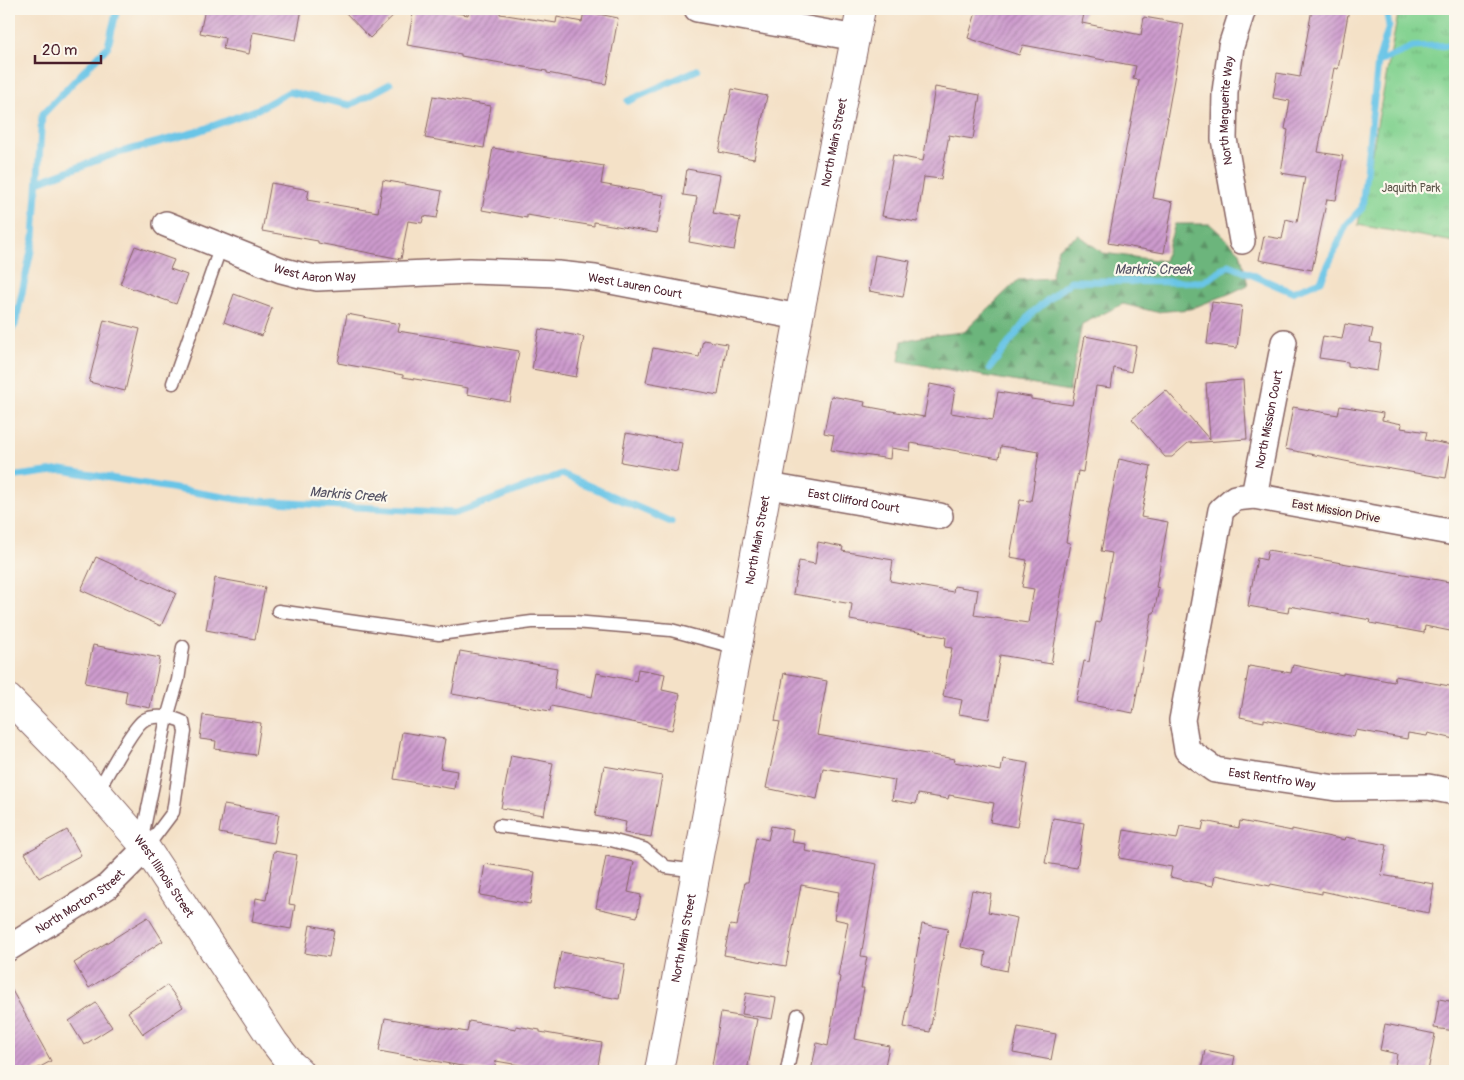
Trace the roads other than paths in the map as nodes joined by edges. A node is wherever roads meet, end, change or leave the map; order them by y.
1 (697, 9) edge
2 (861, 9) edge
3 (1243, 9) edge
4 (856, 38) junction
5 (166, 224) dead end
6 (1242, 241) dead end
7 (221, 246) junction
8 (470, 271) joint
9 (799, 317) junction
10 (1284, 342) dead end
11 (173, 383) dead end
12 (769, 486) junction
13 (1254, 496) junction
14 (1221, 510) joint
15 (940, 516) dead end
16 (1455, 533) edge
17 (278, 611) dead end
18 (183, 647) dead end
19 (738, 648) junction
20 (9, 699) edge
21 (167, 718) junction
22 (97, 792) junction
23 (1455, 792) edge
24 (499, 826) dead end
25 (144, 845) junction
26 (696, 872) junction
27 (9, 948) edge
28 (798, 1014) dead end
29 (299, 1071) edge
30 (659, 1071) edge
31 (787, 1071) edge

1 - 4 street
2 - 4 street, North Main Street
3 - 6 street, North Marguerite Way
4 - 9 street, North Main Street
5 - 7 street, West Aaron Way
7 - 8 street, West Aaron Way
7 - 11 lane
8 - 9 street, West Lauren Court
9 - 12 street, North Main Street
10 - 13 street, North Mission Court
12 - 15 street, East Clifford Court
12 - 19 street, North Main Street
13 - 14 street, East Mission Drive
13 - 16 street, East Mission Drive
14 - 23 street, East Rentfro Way
17 - 19 lane
18 - 21 lane
19 - 26 street, North Main Street
20 - 22 street, West Illinois Street
21 - 22 lane
21 - 25 lane
21 - 25 lane
22 - 25 street, West Illinois Street
24 - 26 lane
25 - 27 street, North Morton Street
25 - 29 street, West Illinois Street
26 - 30 street, North Main Street
28 - 31 lane

